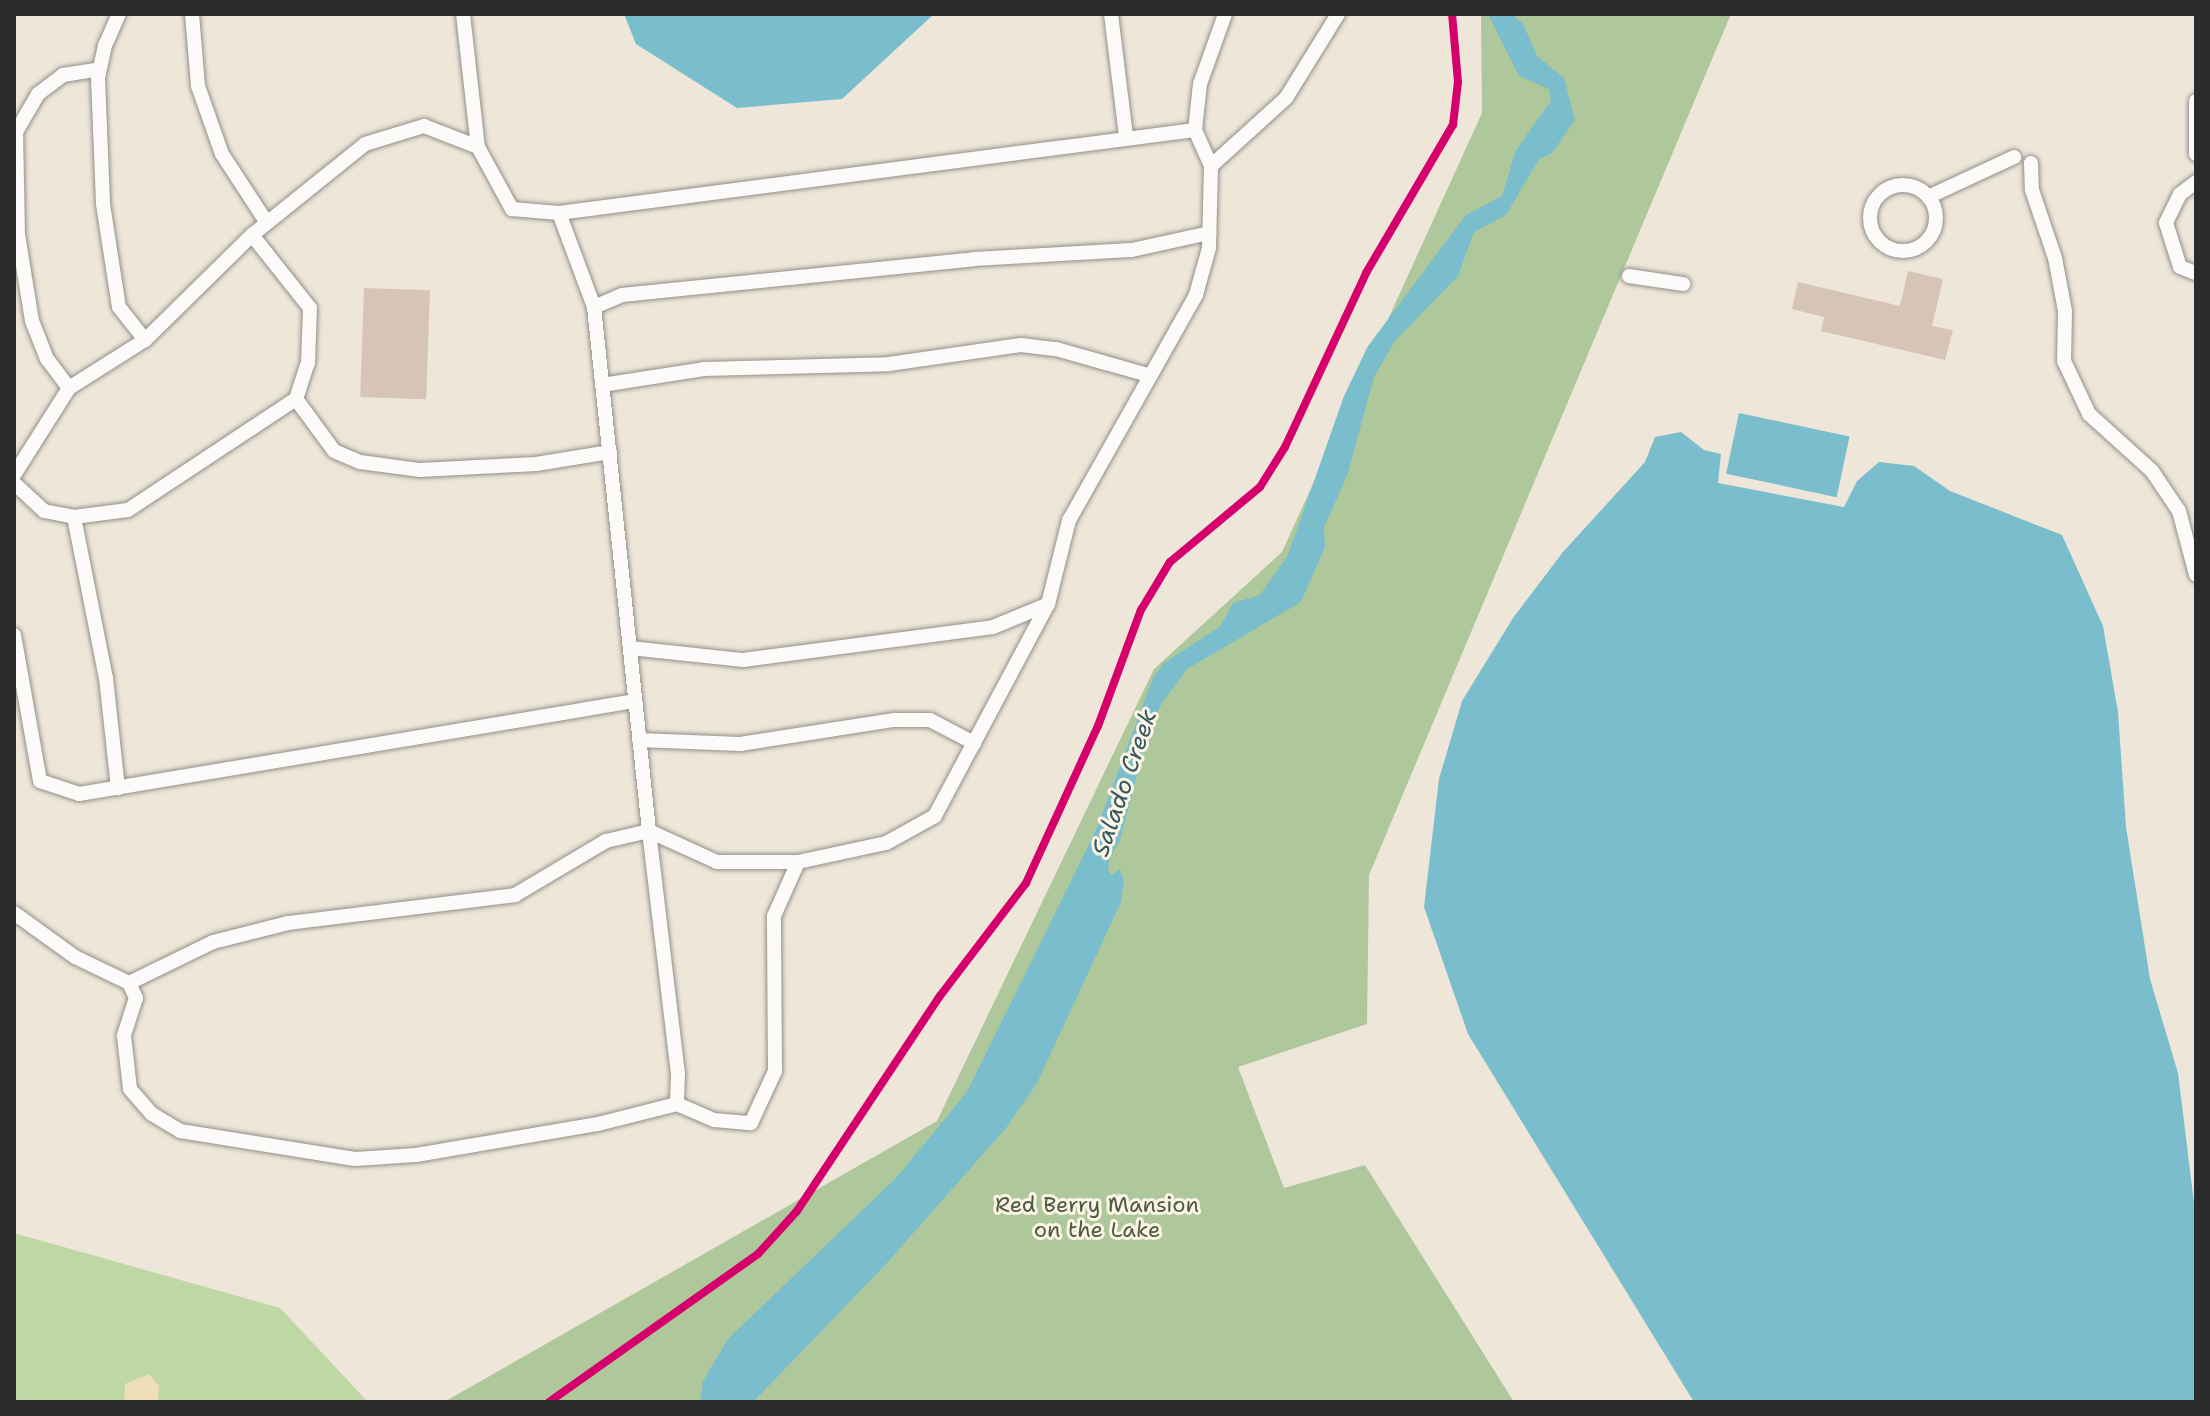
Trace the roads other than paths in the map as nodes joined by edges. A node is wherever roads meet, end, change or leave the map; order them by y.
1 (119, 14) edge
2 (192, 14) edge
3 (463, 14) edge
4 (1111, 14) edge
5 (1225, 14) edge
6 (1338, 14) edge
7 (99, 69) junction
8 (2196, 101) edge
9 (1195, 130) junction
10 (1126, 136) junction
11 (478, 147) junction
12 (2196, 154) edge
13 (2014, 157) dead end
14 (2031, 163) dead end
15 (1211, 166) junction
16 (2196, 182) edge
17 (1928, 197) junction
18 (559, 213) junction
19 (267, 223) junction
20 (1209, 233) junction
21 (252, 235) junction
22 (2196, 273) edge
23 (1629, 276) dead end
24 (1683, 284) dead end
25 (594, 307) junction
26 (145, 340) junction
27 (1148, 375) junction
28 (602, 385) junction
29 (69, 388) junction
30 (296, 399) junction
31 (610, 452) junction
32 (14, 475) edge
33 (14, 483) edge
34 (74, 517) junction
35 (2196, 575) edge
36 (1048, 604) junction
37 (14, 635) edge
38 (630, 648) junction
39 (635, 701) junction
40 (639, 740) junction
41 (974, 743) junction
42 (118, 788) junction
43 (649, 831) junction
44 (798, 862) junction
45 (14, 913) edge
46 (129, 983) junction
47 (677, 1104) junction

1 - 7 lane
2 - 19 lane
3 - 11 lane
4 - 10 lane
5 - 9 lane
6 - 15 lane
7 - 26 lane
7 - 29 lane
8 - 12 lane
9 - 10 lane
9 - 15 lane
10 - 18 lane
11 - 18 lane
11 - 19 lane
13 - 17 lane
14 - 35 lane
15 - 20 lane
16 - 22 lane
17 - 17 lane
18 - 25 lane
19 - 21 lane
20 - 25 lane
20 - 27 lane
21 - 26 lane
21 - 30 lane
23 - 24 lane
25 - 28 lane
26 - 29 lane
27 - 28 lane
27 - 36 lane
28 - 31 lane
29 - 32 lane
30 - 31 lane
30 - 34 lane
31 - 38 lane
33 - 34 lane
34 - 42 lane
36 - 38 lane
36 - 41 lane
37 - 42 lane
38 - 39 lane
39 - 40 lane
39 - 42 lane
40 - 41 lane
40 - 43 lane
41 - 44 lane
43 - 44 lane
43 - 46 lane
43 - 47 lane
44 - 47 lane
45 - 46 lane
46 - 47 lane

